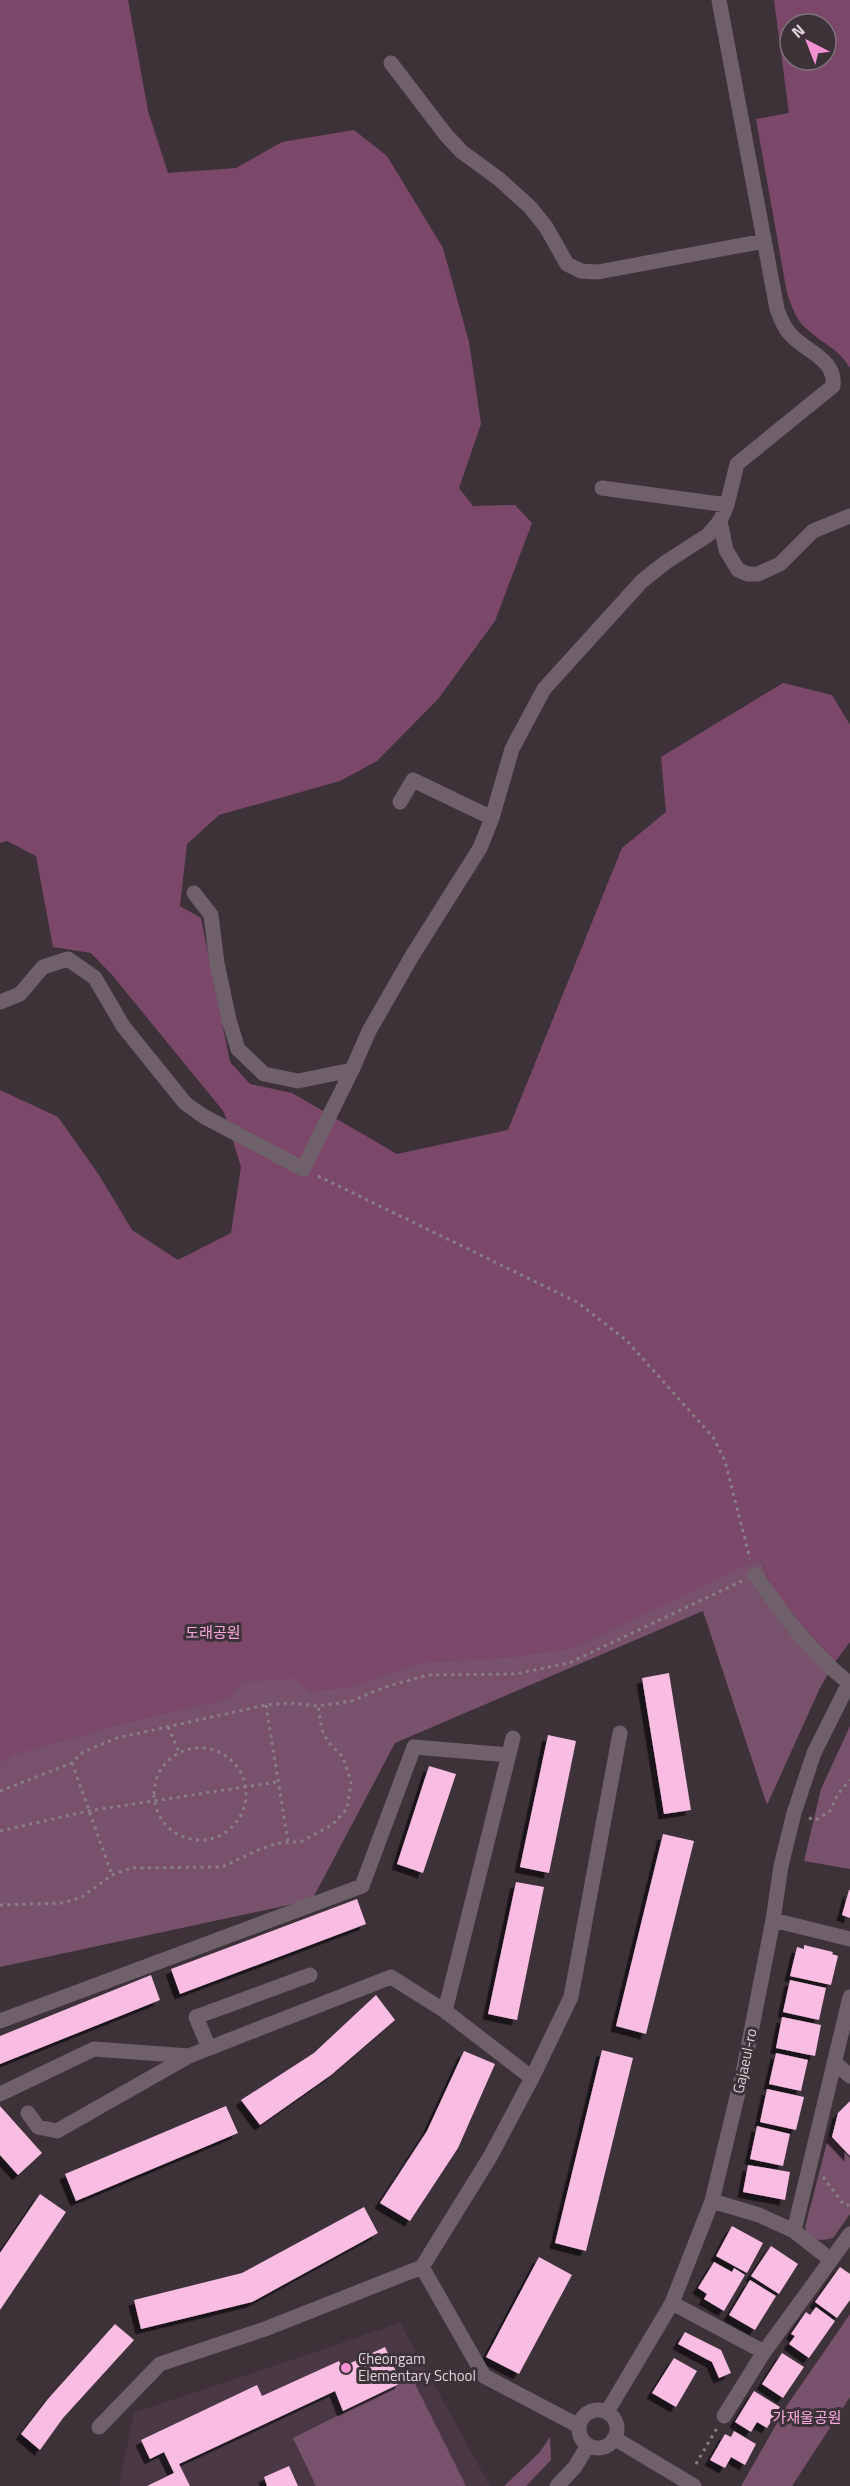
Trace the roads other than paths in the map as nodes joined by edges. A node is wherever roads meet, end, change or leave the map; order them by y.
1 (719, 0) edge
2 (391, 63) dead end
3 (764, 241) junction
4 (602, 488) dead end
5 (727, 505) junction
6 (850, 516) edge
7 (720, 521) junction
8 (400, 802) dead end
9 (492, 818) junction
10 (194, 893) dead end
11 (0, 1002) edge
12 (352, 1070) junction
13 (754, 1575) road end
14 (849, 1682) edge
15 (620, 1733) dead end
16 (513, 1738) dead end
17 (509, 1755) junction
18 (773, 1920) junction
19 (850, 1939) edge
20 (310, 1975) dead end
21 (850, 1997) edge
22 (445, 2011) junction
23 (0, 2021) edge
24 (209, 2048) junction
25 (189, 2056) junction
26 (834, 2062) junction
27 (850, 2076) edge
28 (532, 2078) junction
29 (0, 2094) edge
30 (28, 2113) dead end
31 (712, 2201) junction
32 (794, 2231) junction
33 (850, 2234) edge
34 (831, 2260) junction
35 (422, 2267) junction
36 (672, 2303) junction
37 (764, 2352) junction
38 (607, 2412) junction
39 (723, 2416) road end
40 (579, 2426) junction
41 (99, 2427) dead end
42 (614, 2438) junction
43 (588, 2445) junction
44 (557, 2486) edge
45 (694, 2486) edge

1 - 3 street
2 - 3 street
3 - 5 street
4 - 5 street
5 - 7 street
6 - 7 street
7 - 9 street
8 - 9 street
9 - 12 street
10 - 12 street
11 - 12 street
13 - 14 street
14 - 18 street, Gajaeul-ro
15 - 28 street
16 - 17 street
17 - 22 street
17 - 23 street
18 - 19 street
18 - 31 street, Gajaeul-ro
20 - 24 street
21 - 26 street
22 - 24 street
22 - 28 street
24 - 25 street
25 - 29 street
25 - 30 street
26 - 27 street
26 - 32 street
28 - 35 street
31 - 32 street
31 - 36 street, Gajaeul-ro
32 - 34 street
33 - 34 street
34 - 37 street
35 - 40 street
35 - 41 street
36 - 37 street
36 - 38 street, Gajaeul-ro
37 - 39 street
38 - 40 street
38 - 42 street
40 - 43 street
42 - 43 street
42 - 45 street
43 - 44 street

